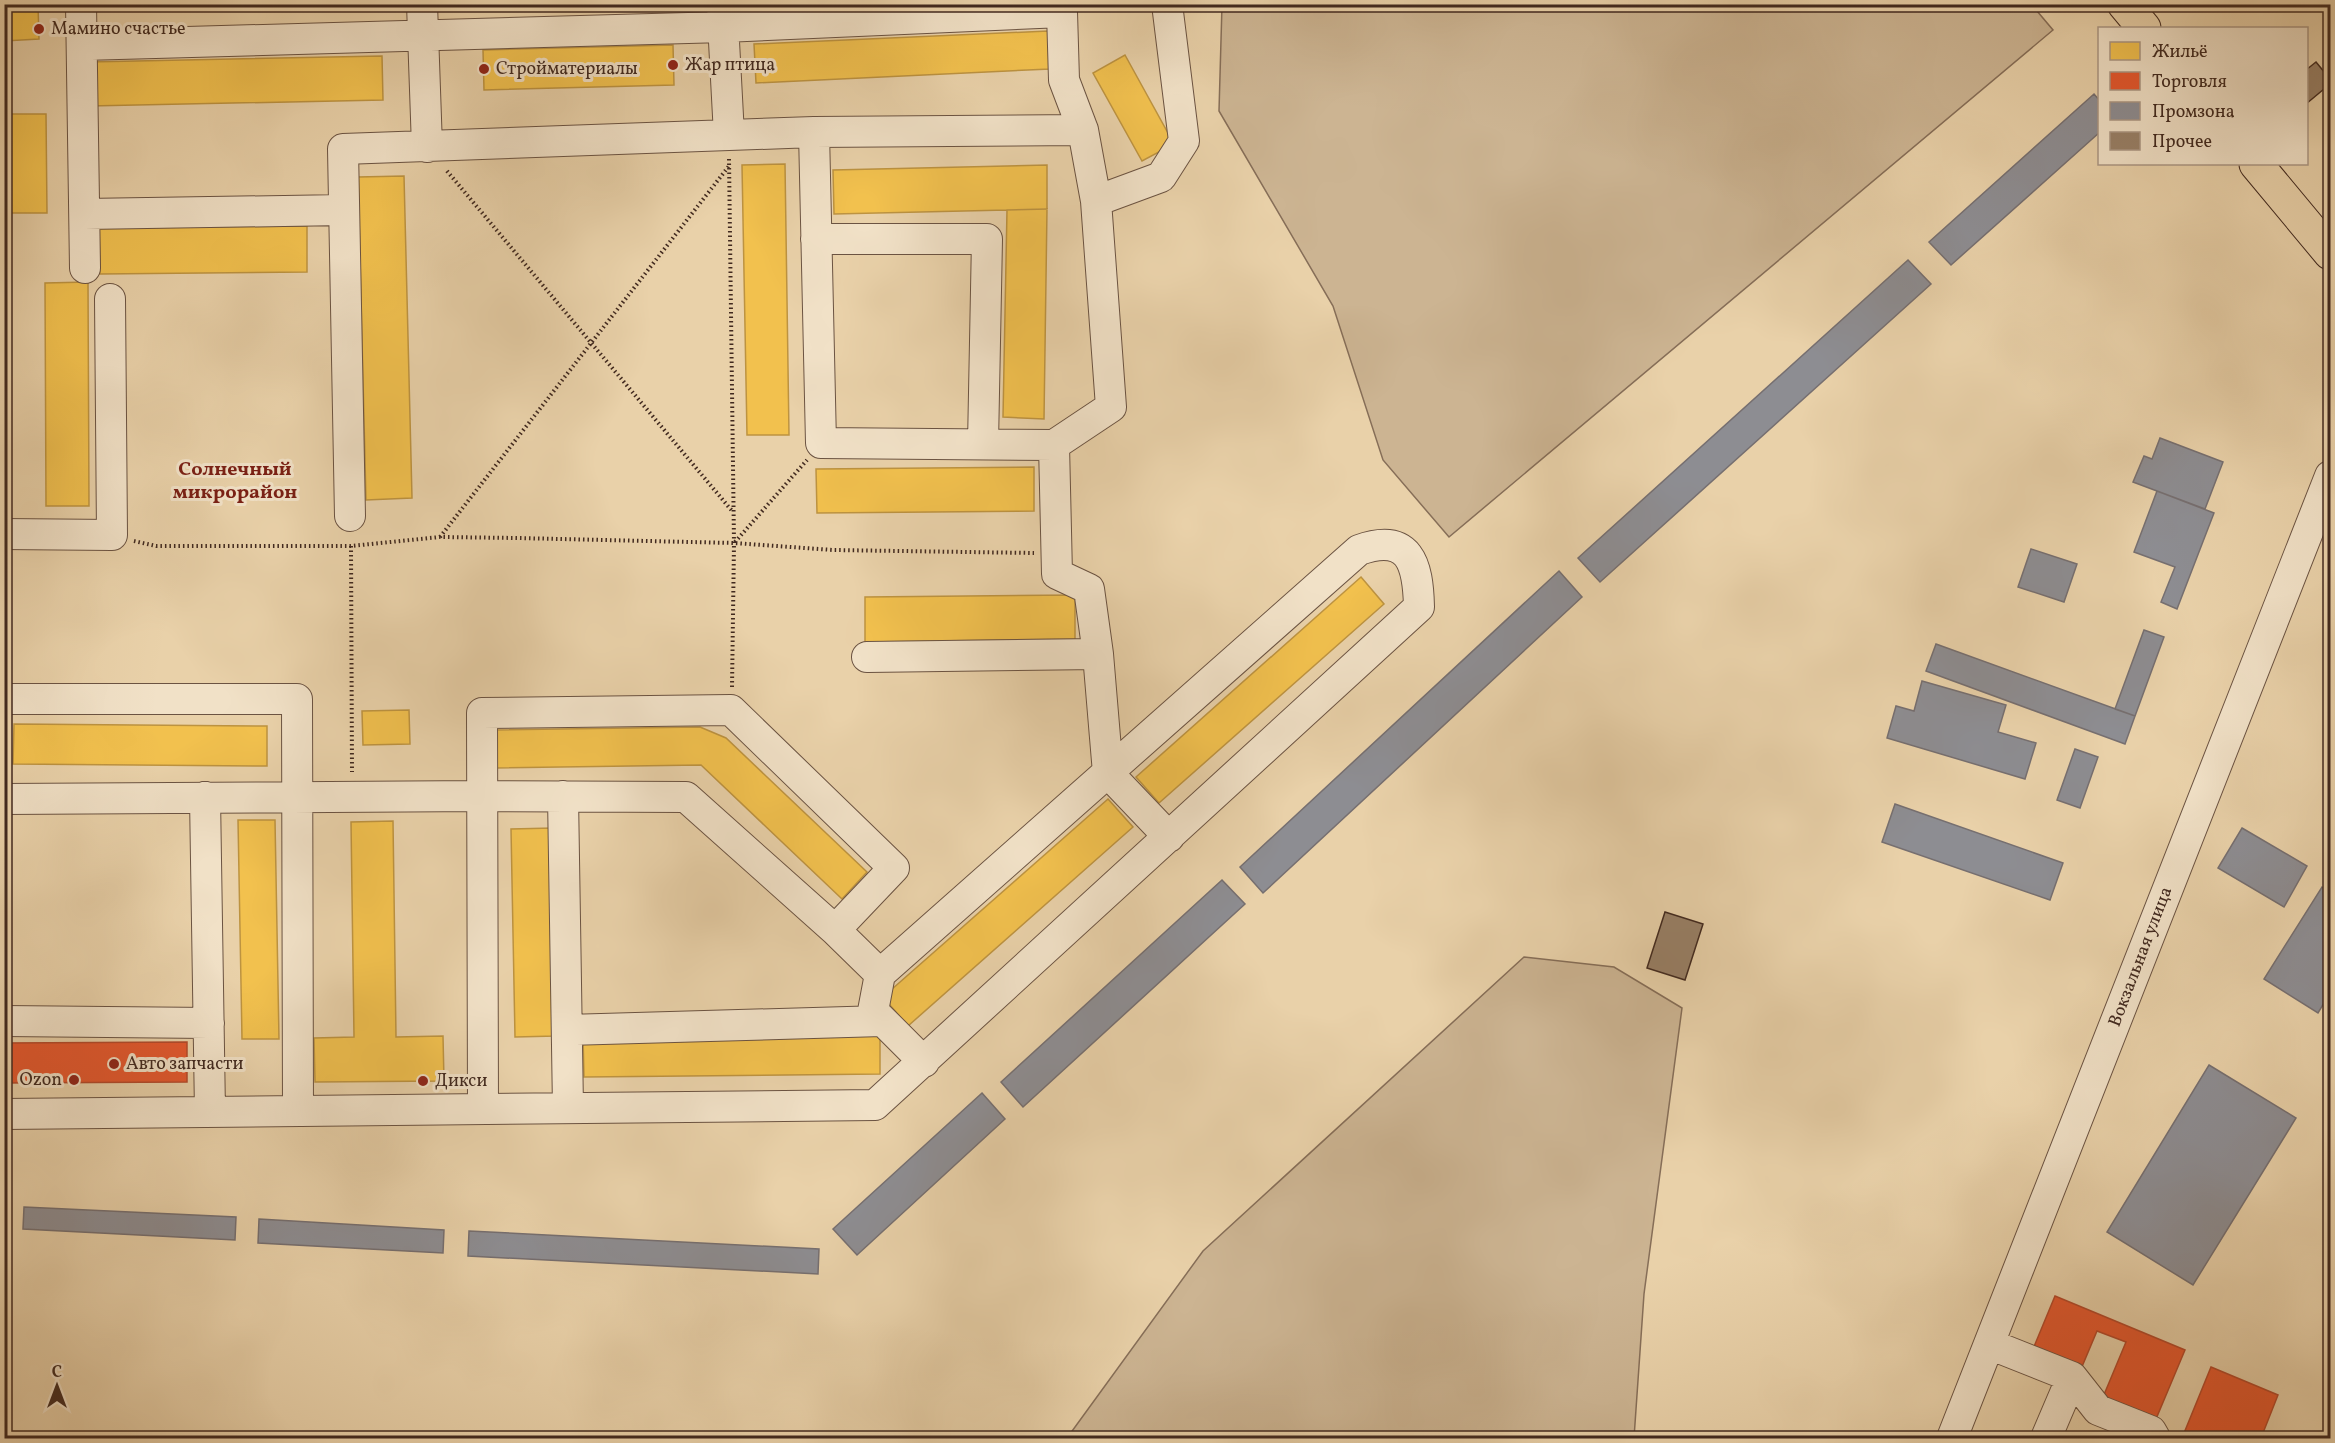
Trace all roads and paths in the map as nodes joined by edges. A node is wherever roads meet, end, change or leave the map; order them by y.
1 (81, 4) edge
2 (422, 4) edge
3 (1167, 4) edge
4 (2124, 4) edge
5 (1062, 8) edge
6 (723, 16) edge
7 (2143, 27) edge
8 (422, 36) junction
9 (82, 45) junction
10 (1083, 130) junction
11 (814, 132) junction
12 (729, 135) junction
13 (427, 147) junction
14 (729, 165) junction
15 (2257, 165) edge
16 (1096, 201) junction
17 (344, 210) junction
18 (85, 214) junction
19 (816, 239) junction
20 (2331, 253) edge
21 (85, 268) dead end
22 (110, 299) dead end
23 (592, 341) junction
24 (821, 443) junction
25 (983, 444) junction
26 (1054, 445) junction
27 (2331, 476) edge
28 (734, 513) junction
29 (350, 516) joint
30 (4, 534) edge
31 (112, 535) junction
32 (440, 537) junction
33 (734, 543) junction
34 (351, 546) junction
35 (1056, 554) junction
36 (1098, 654) junction
37 (867, 657) dead end
38 (4, 699) edge
39 (731, 710) junction
40 (1108, 773) junction
41 (482, 795) junction
42 (564, 796) junction
43 (205, 797) junction
44 (352, 797) junction
45 (298, 798) junction
46 (4, 799) edge
47 (1168, 837) junction
48 (835, 930) junction
49 (880, 974) junction
50 (4, 1021) edge
51 (882, 1022) junction
52 (209, 1023) junction
53 (567, 1030) junction
54 (924, 1062) junction
55 (483, 1108) junction
56 (568, 1108) junction
57 (298, 1111) junction
58 (210, 1112) junction
59 (4, 1114) edge
60 (1989, 1344) junction
61 (2072, 1377) junction
62 (1952, 1438) edge
63 (2046, 1438) edge
64 (2155, 1438) edge

1 - 9 street
2 - 8 street
3 - 16 street
4 - 7 main road
5 - 6 street
5 - 10 street
6 - 8 street
6 - 12 street
8 - 9 street
8 - 13 street
9 - 18 street
10 - 11 street
10 - 16 street
11 - 12 street
11 - 19 street
12 - 13 street
12 - 14 path
13 - 17 street
13 - 23 path
14 - 23 path
14 - 28 path
15 - 20 main road
16 - 26 street
17 - 18 street
17 - 29 street
18 - 21 street
19 - 24 street
19 - 25 street
22 - 31 street
23 - 28 path
23 - 32 path
24 - 25 street
24 - 33 path
25 - 26 street
26 - 35 street
27 - 60 street, Вокзальная улица
28 - 33 path
29 - 34 path
30 - 31 street
31 - 34 path
32 - 33 path
32 - 34 path
33 - 35 path
33 - 39 path
34 - 44 path
35 - 36 street
36 - 37 street
36 - 40 street
38 - 45 street
39 - 41 street
39 - 48 street
40 - 47 street
40 - 47 street
40 - 49 street
41 - 42 street
41 - 44 street
41 - 55 street
42 - 48 street
42 - 53 street
43 - 45 street
43 - 46 street
43 - 52 street
44 - 45 street
45 - 57 street
47 - 54 street
48 - 49 street
49 - 51 street
50 - 52 street
51 - 53 street
51 - 54 street
52 - 58 street
53 - 56 street
54 - 56 street
55 - 56 street
55 - 57 street
57 - 58 street
58 - 59 street
60 - 61 street
60 - 62 street, Вокзальная улица
61 - 63 street
61 - 64 street

